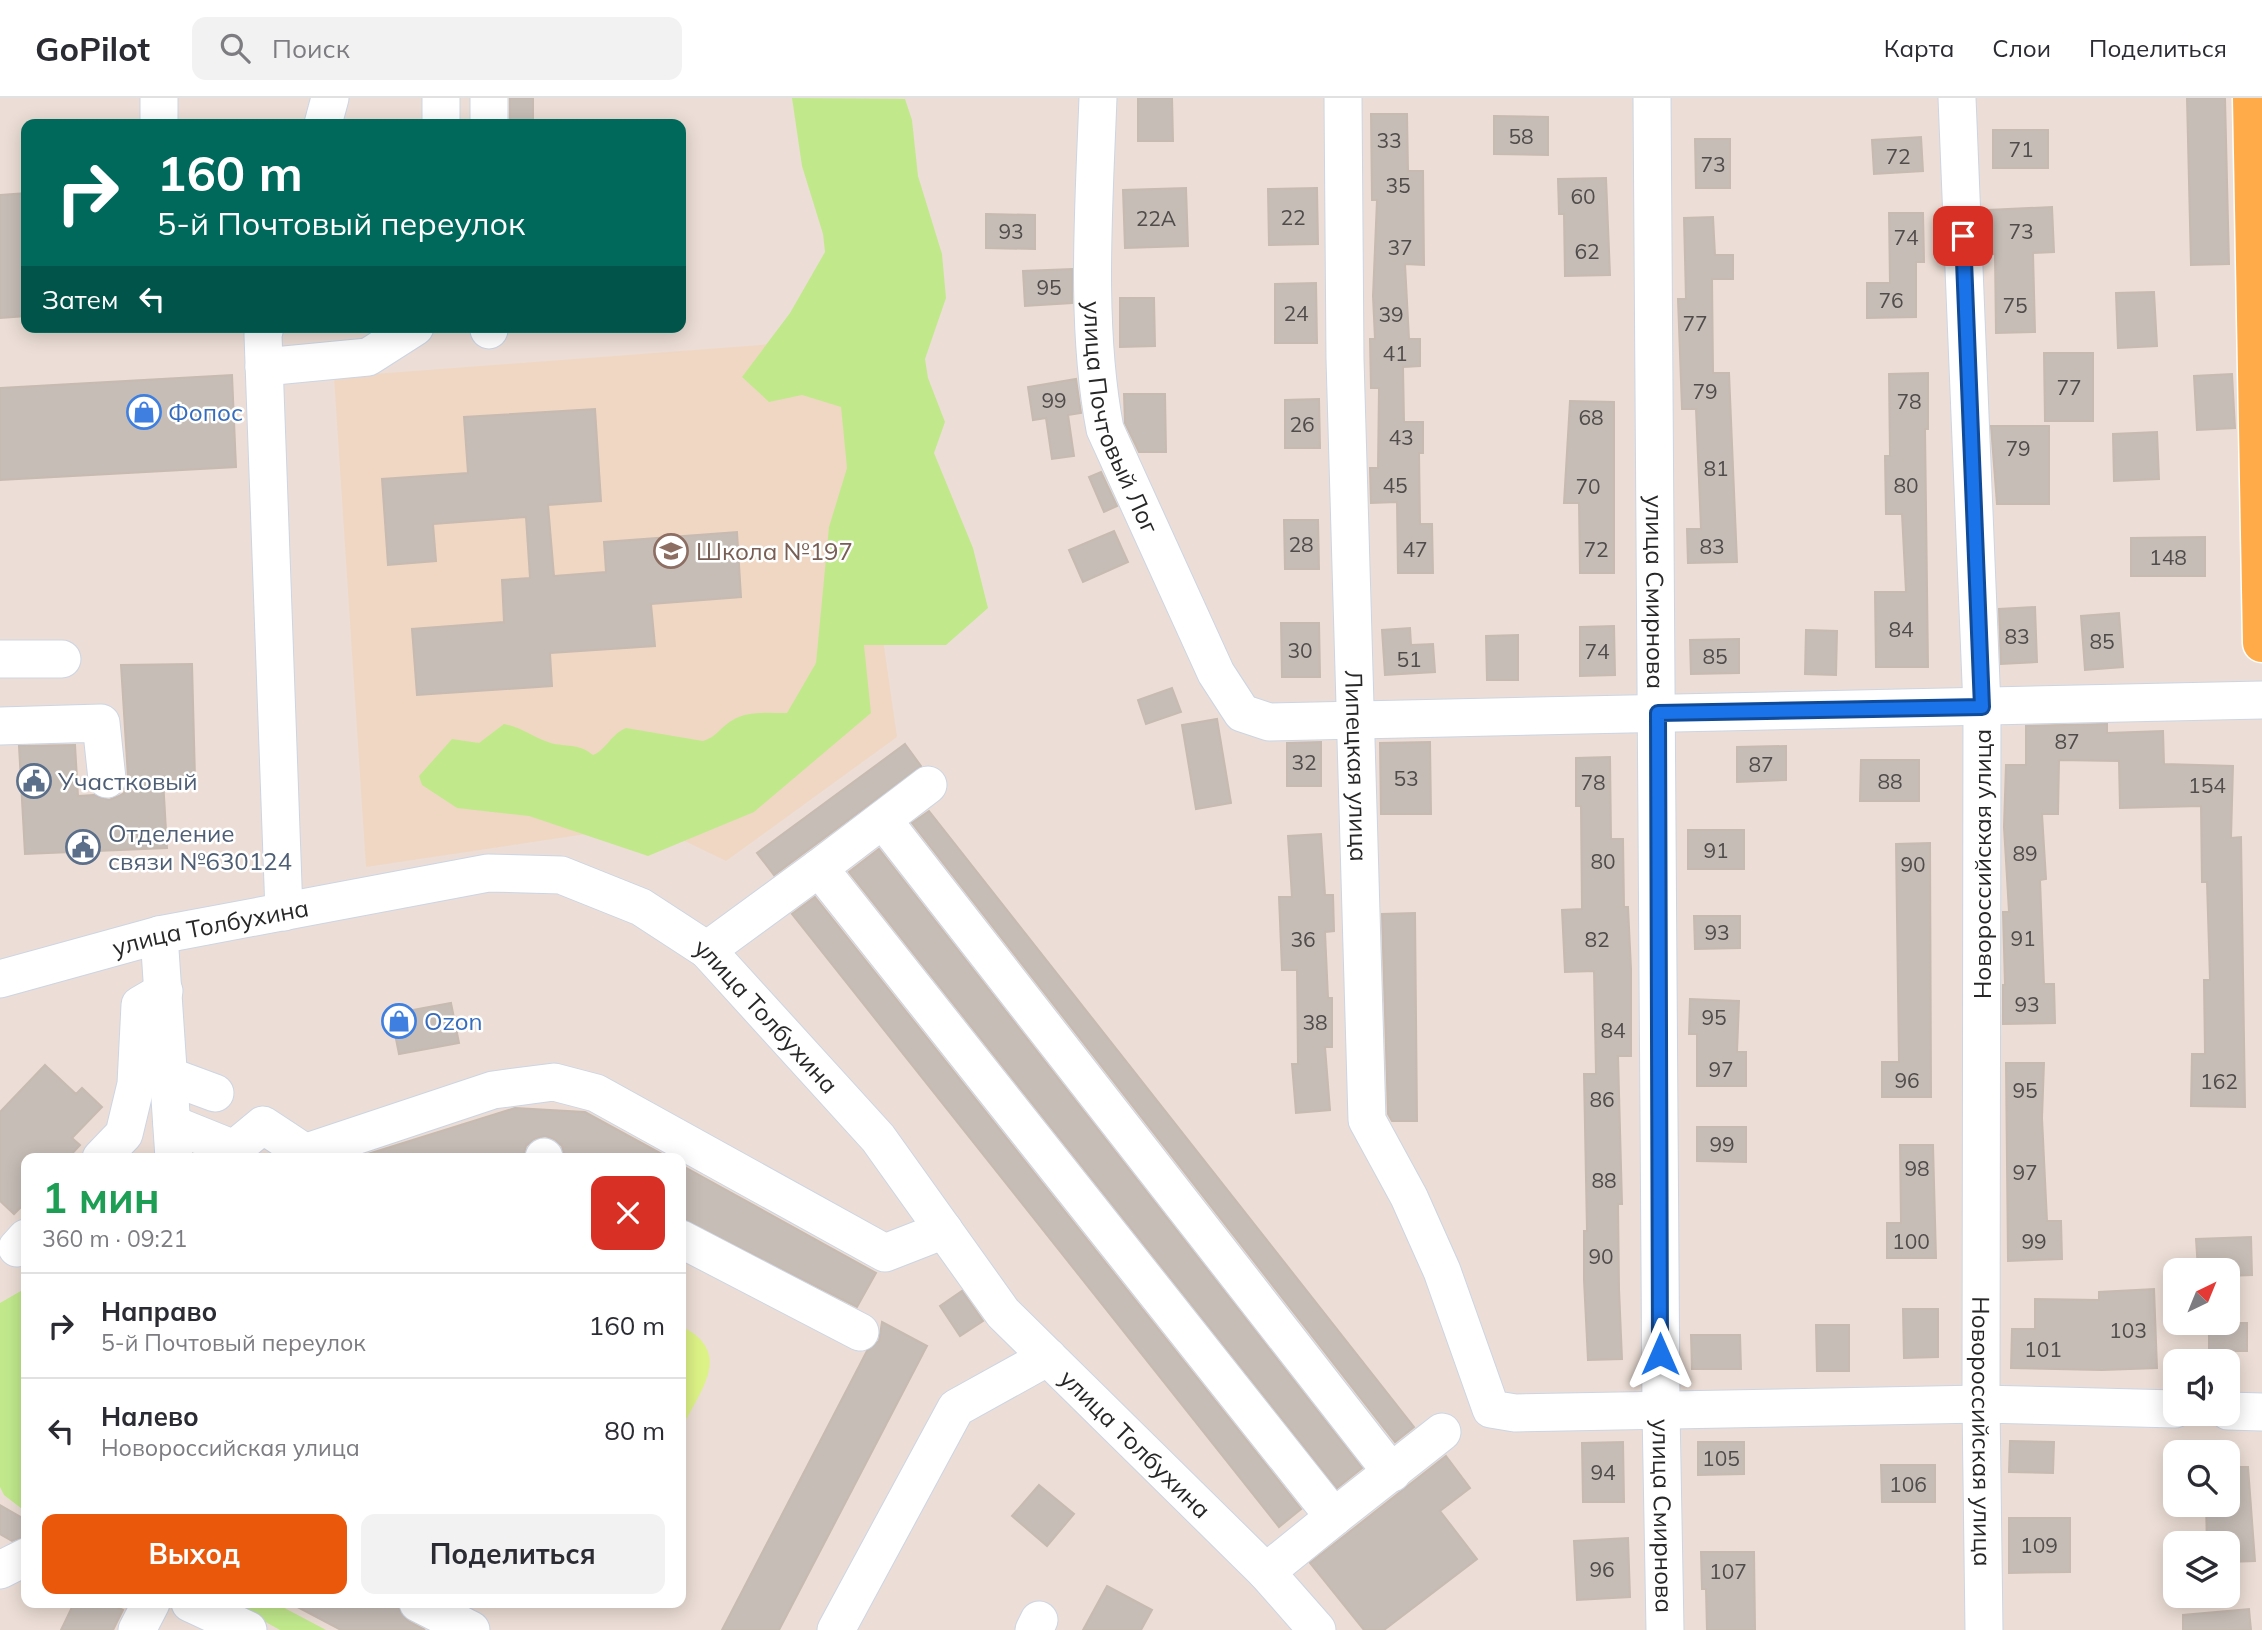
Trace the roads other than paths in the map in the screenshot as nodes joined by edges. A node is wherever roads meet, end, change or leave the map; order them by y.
1 (159, 98) edge
2 (330, 98) edge
3 (441, 98) edge
4 (489, 98) edge
5 (1098, 98) edge
6 (1343, 98) edge
7 (1652, 98) edge
8 (1957, 98) edge
9 (2252, 98) edge
10 (159, 119) edge
11 (324, 119) edge
12 (441, 119) edge
13 (489, 119) edge
14 (265, 333) edge
15 (406, 333) edge
16 (264, 366) junction
17 (2262, 643) edge
18 (0, 659) edge
19 (62, 659) dead end
20 (2262, 701) edge
21 (1982, 707) junction
22 (1658, 713) junction
23 (1357, 719) junction
24 (0, 726) edge
25 (107, 779) dead end
26 (928, 786) dead end
27 (883, 820) junction
28 (820, 868) junction
29 (284, 912) junction
30 (159, 935) junction
31 (707, 950) junction
32 (0, 978) edge
33 (164, 991) junction
34 (169, 1076) junction
35 (215, 1093) dead end
36 (173, 1141) edge
37 (106, 1153) edge
38 (303, 1153) edge
39 (315, 1153) edge
40 (944, 1230) junction
41 (686, 1242) edge
42 (860, 1332) dead end
43 (1048, 1357) junction
44 (1981, 1404) junction
45 (2163, 1409) edge
46 (1661, 1410) junction
47 (2240, 1411) edge
48 (2262, 1412) edge
49 (1442, 1432) dead end
50 (1392, 1473) junction
51 (1334, 1517) junction
52 (21, 1560) edge
53 (0, 1570) edge
54 (1266, 1572) junction
55 (148, 1608) edge
56 (201, 1608) edge
57 (428, 1608) edge
58 (137, 1630) edge
59 (248, 1630) edge
60 (471, 1630) edge
61 (836, 1630) edge
62 (1317, 1630) edge
63 (1665, 1630) edge
64 (1984, 1630) edge

1 - 10 street
2 - 11 street
3 - 12 street
4 - 13 street
5 - 23 street, улица Почтовый Лог
6 - 23 street, Липецкая улица
7 - 22 street, улица Смирнова
8 - 21 street, Новороссийская улица
9 - 17 main road
14 - 16 street
15 - 16 street
16 - 29 street
18 - 19 street
20 - 21 street
21 - 22 street
21 - 44 street, Новороссийская улица
22 - 23 street
22 - 46 street, улица Смирнова
23 - 46 street, Липецкая улица
24 - 25 street
26 - 27 street
27 - 28 street
27 - 50 street
28 - 31 street
28 - 51 street
29 - 30 street, улица Толбухина
29 - 31 street, улица Толбухина
30 - 32 street, улица Толбухина
30 - 33 street
31 - 40 street, улица Толбухина
33 - 34 street
33 - 37 street
34 - 35 street
34 - 36 street
36 - 38 street
39 - 40 street
40 - 43 street, улица Толбухина
41 - 42 street
43 - 54 street, улица Толбухина
43 - 61 street
44 - 45 street
44 - 46 street
44 - 64 street, Новороссийская улица
46 - 63 street, улица Смирнова
47 - 48 street
49 - 50 street
50 - 51 street
51 - 54 street
52 - 53 street
54 - 62 street, улица Толбухина
55 - 58 street
56 - 59 street
57 - 60 street

